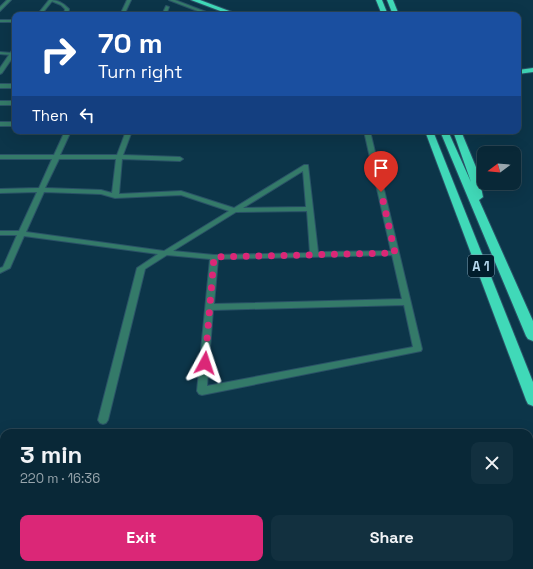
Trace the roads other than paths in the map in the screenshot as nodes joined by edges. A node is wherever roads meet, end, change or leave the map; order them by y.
1 (9, 0) edge
2 (51, 0) edge
3 (129, 0) edge
4 (171, 0) edge
5 (194, 0) edge
6 (379, 0) edge
7 (390, 0) edge
8 (167, 7) dead end
9 (0, 10) edge
10 (41, 12) edge
11 (66, 12) edge
12 (123, 12) edge
13 (165, 12) edge
14 (204, 12) edge
15 (228, 12) edge
16 (384, 12) edge
17 (395, 12) edge
18 (0, 21) edge
19 (12, 21) edge
20 (12, 52) edge
21 (0, 53) edge
22 (12, 55) edge
23 (533, 70) edge
24 (0, 72) edge
25 (521, 72) edge
26 (0, 86) edge
27 (12, 86) edge
28 (0, 103) edge
29 (12, 103) edge
30 (0, 124) edge
31 (12, 124) edge
32 (67, 134) edge
33 (128, 134) edge
34 (368, 134) edge
35 (426, 134) edge
36 (430, 134) edge
37 (445, 134) edge
38 (458, 134) edge
39 (433, 144) junction
40 (0, 156) edge
41 (56, 157) junction
42 (119, 157) junction
43 (180, 160) dead end
44 (41, 190) junction
45 (0, 191) edge
46 (115, 196) junction
47 (478, 206) junction
48 (310, 209) junction
49 (234, 210) junction
50 (0, 233) edge
51 (21, 233) junction
52 (395, 253) junction
53 (165, 254) junction
54 (314, 255) junction
55 (214, 257) junction
56 (0, 271) edge
57 (407, 302) junction
58 (210, 307) junction
59 (533, 336) edge
60 (533, 400) edge
61 (103, 420) dead end

1 - 9 street
2 - 10 street
2 - 11 street
3 - 12 street
4 - 14 street
5 - 15 highway
6 - 16 highway
7 - 17 highway
8 - 13 street
18 - 19 street
20 - 21 street
22 - 24 street
23 - 25 highway
26 - 27 street
28 - 29 street
30 - 31 street
32 - 41 street
33 - 42 street
34 - 52 street
35 - 39 highway
36 - 39 highway, A 1
37 - 47 highway, A 1
38 - 47 highway
39 - 60 highway, A 1
40 - 41 street
41 - 42 street
41 - 44 street
42 - 43 street
42 - 46 street
44 - 45 street
44 - 46 street
44 - 51 street
46 - 49 street
47 - 59 highway, A 1
48 - 49 street
48 - 49 street
48 - 54 street
49 - 53 street
50 - 51 street
51 - 53 street
51 - 56 street
52 - 54 street
52 - 57 street
53 - 55 street
53 - 61 street
54 - 55 street
55 - 58 street
57 - 58 street
57 - 58 street

